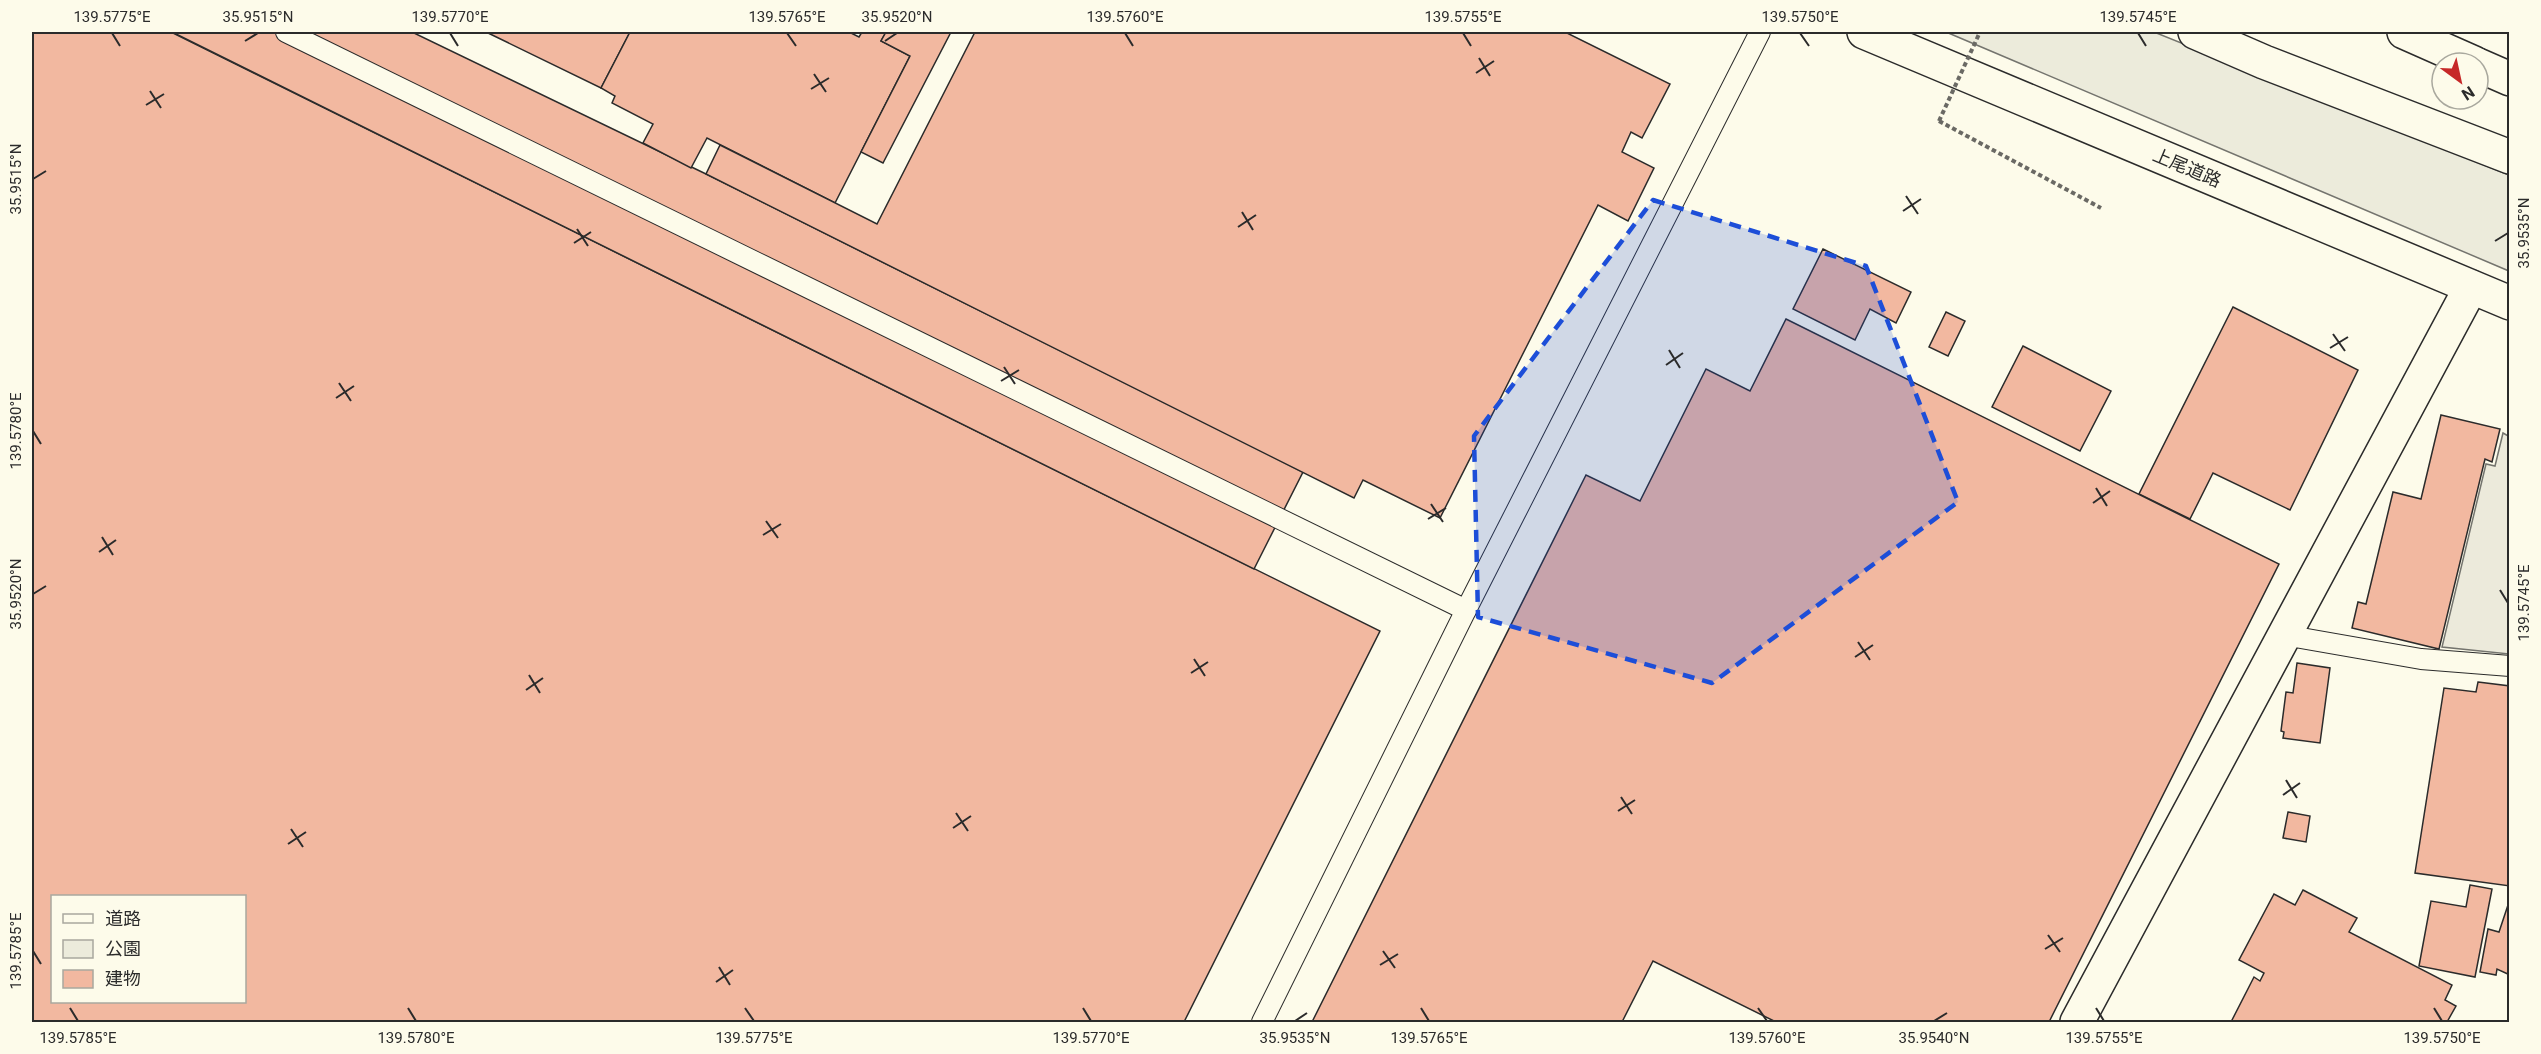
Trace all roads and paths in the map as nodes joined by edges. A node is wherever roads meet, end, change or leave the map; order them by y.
1 (285, 32) edge
2 (1760, 32) edge
3 (1864, 32) edge
4 (1980, 32) edge
5 (2195, 32) edge
6 (2404, 32) edge
7 (2447, 51) edge
8 (2490, 70) edge
9 (2510, 79) edge
10 (2510, 158) edge
11 (2101, 208) dead end
12 (2471, 287) junction
13 (2510, 303) edge
14 (1466, 610) junction
15 (2284, 635) junction
16 (2510, 666) edge
17 (1262, 1023) edge
18 (2077, 1023) edge

1 - 14 lane
2 - 14 lane
3 - 12 main road, 上尾道路
4 - 11 path, bridge
5 - 10 main road
6 - 7 main road
8 - 9 main road
12 - 13 main road, 上尾道路
12 - 15 main road
14 - 17 lane
15 - 16 lane
15 - 18 main road

